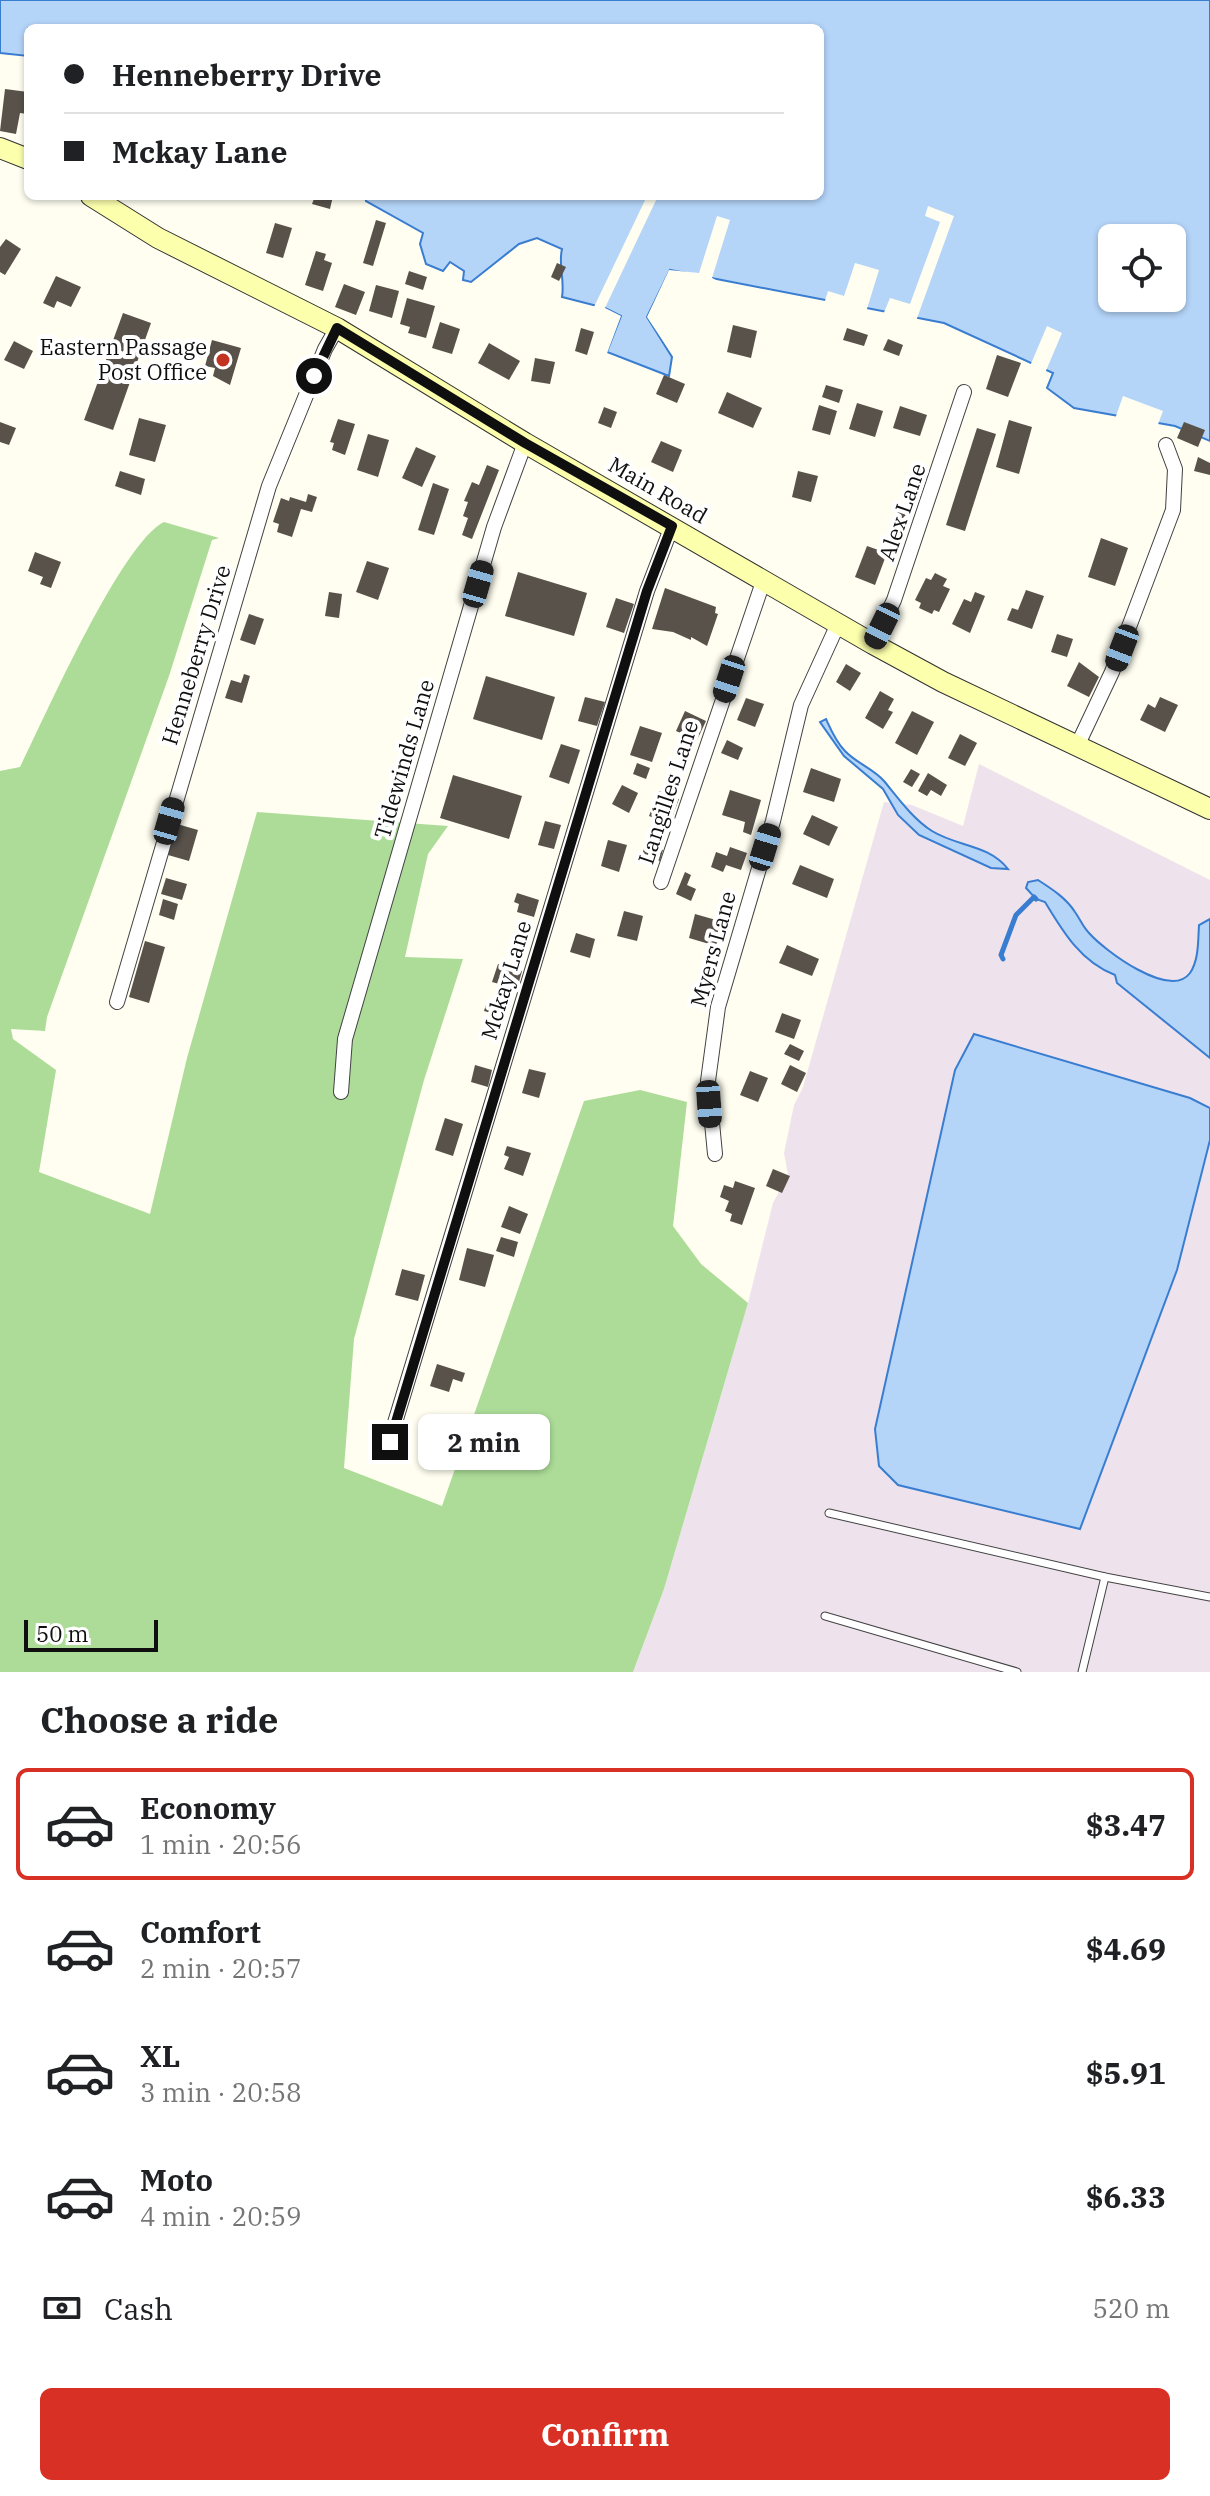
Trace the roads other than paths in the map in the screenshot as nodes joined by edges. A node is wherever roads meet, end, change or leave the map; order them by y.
1 (0, 148) edge
2 (24, 157) edge
3 (97, 200) edge
4 (337, 328) junction
5 (964, 392) dead end
6 (525, 443) junction
7 (1166, 445) dead end
8 (672, 526) junction
9 (764, 579) junction
10 (838, 624) junction
11 (873, 644) junction
12 (1078, 744) junction
13 (1210, 809) edge
14 (661, 882) dead end
15 (117, 1002) dead end
16 (341, 1092) dead end
17 (715, 1154) dead end
18 (387, 1449) dead end
19 (829, 1513) dead end
20 (1105, 1577) junction
21 (1210, 1597) edge
22 (825, 1616) dead end
23 (1017, 1672) edge
24 (1082, 1672) edge

1 - 2 main road
3 - 4 main road, Main Road
4 - 6 main road, Main Road
4 - 15 street, Henneberry Drive
5 - 11 street, Alex Lane
6 - 8 main road, Main Road
6 - 16 street, Tidewinds Lane
7 - 12 street
8 - 9 main road, Main Road
8 - 18 street, Mckay Lane
9 - 10 main road, Main Road
9 - 14 street, Langilles Lane
10 - 11 main road, Main Road
10 - 17 street, Myers Lane
11 - 12 main road, Main Road
12 - 13 main road, Main Road
19 - 20 lane
20 - 21 lane
20 - 24 lane
22 - 23 lane

